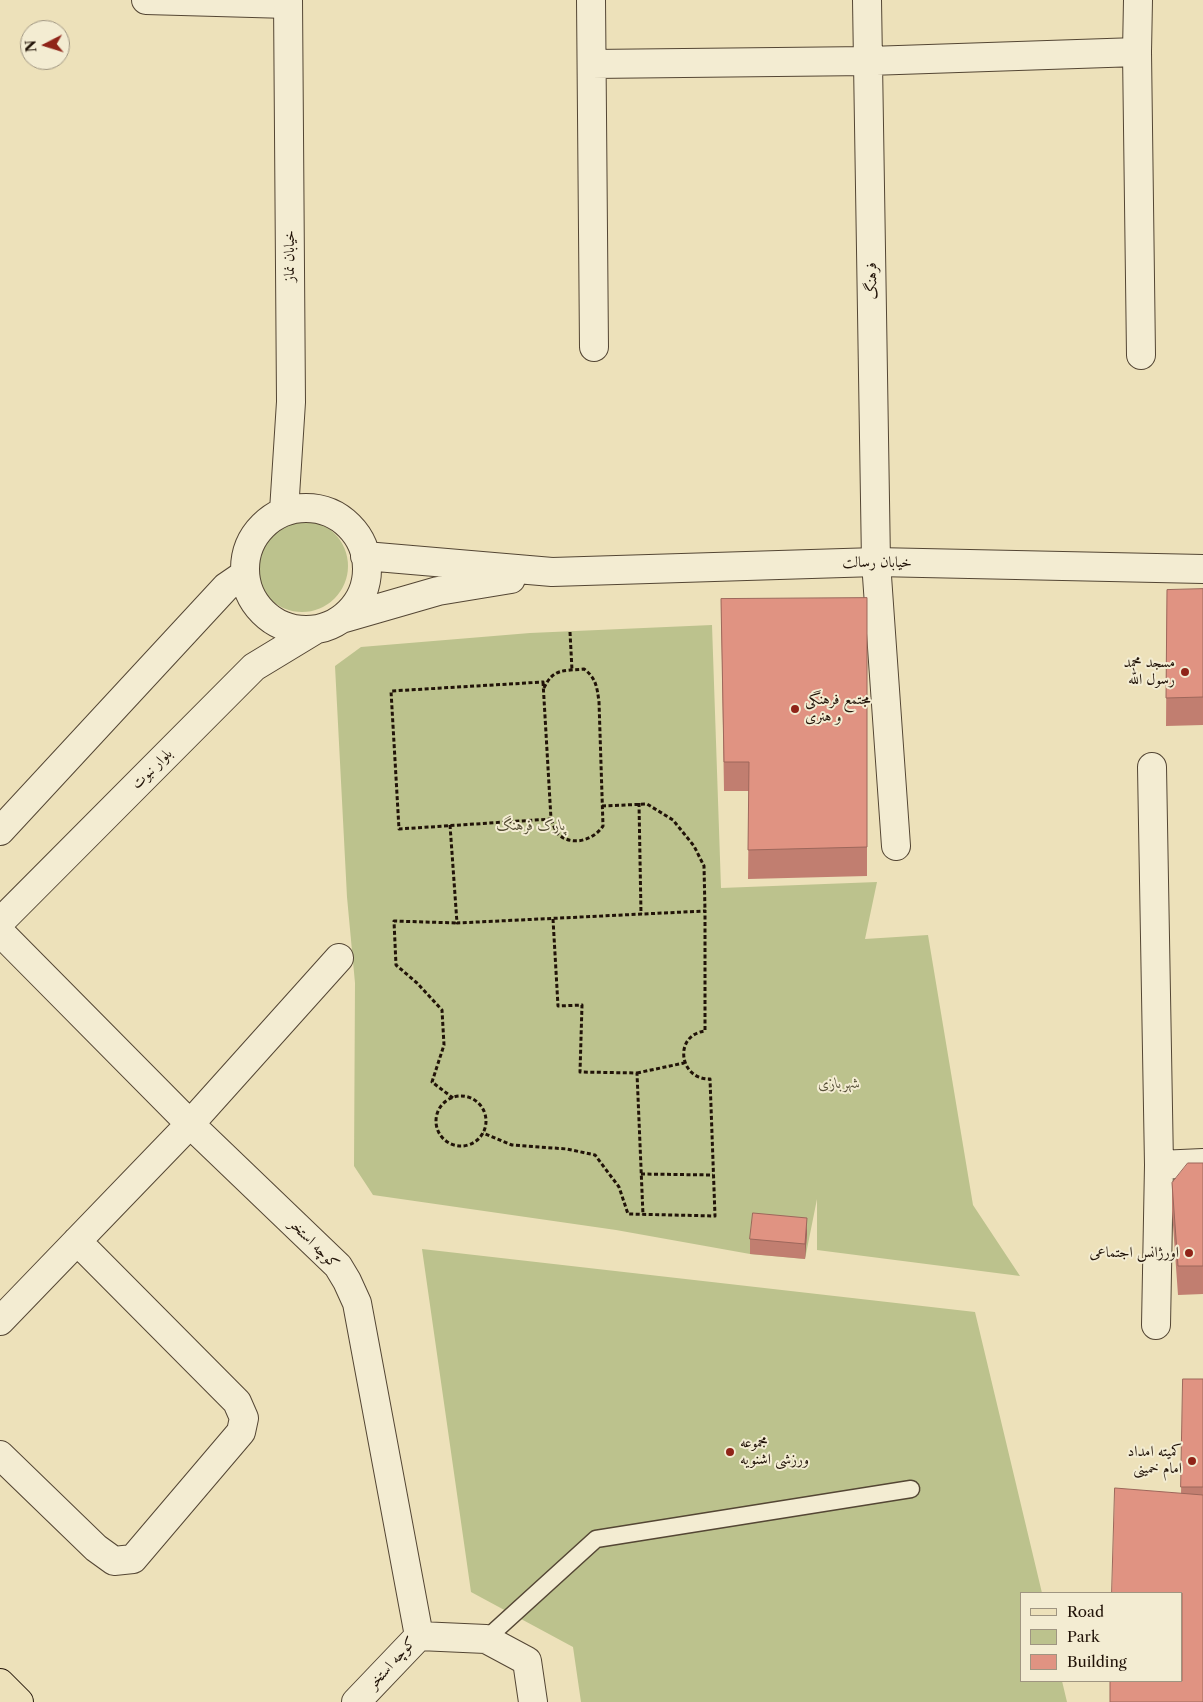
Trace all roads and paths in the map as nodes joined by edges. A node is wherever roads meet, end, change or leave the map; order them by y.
1 (146, 0) edge
2 (591, 0) edge
3 (867, 0) edge
4 (1138, 0) edge
5 (288, 2) edge
6 (1137, 52) junction
7 (869, 61) junction
8 (592, 64) junction
9 (594, 347) dead end
10 (1141, 355) dead end
11 (284, 511) junction
12 (365, 556) junction
13 (876, 562) junction
14 (1203, 569) edge
15 (552, 572) junction
16 (245, 574) junction
17 (341, 619) junction
18 (315, 630) junction
19 (570, 632) dead end
20 (572, 670) junction
21 (544, 688) junction
22 (1152, 767) dead end
23 (639, 803) junction
24 (602, 806) junction
25 (551, 819) junction
26 (450, 826) junction
27 (0, 831) edge
28 (896, 846) dead end
29 (705, 911) junction
30 (641, 914) junction
31 (553, 918) junction
32 (0, 922) edge
33 (457, 923) junction
34 (0, 932) edge
35 (339, 958) dead end
36 (684, 1063) junction
37 (637, 1073) junction
38 (453, 1098) junction
39 (190, 1124) junction
40 (483, 1133) junction
41 (1203, 1163) edge
42 (1160, 1165) junction
43 (641, 1174) junction
44 (713, 1175) junction
45 (643, 1215) junction
46 (77, 1241) junction
47 (0, 1321) edge
48 (1156, 1325) dead end
49 (0, 1455) edge
50 (911, 1489) dead end
51 (419, 1636) junction
52 (486, 1639) junction
53 (0, 1684) edge
54 (19, 1702) edge
55 (356, 1702) edge
56 (533, 1702) edge

1 - 5 street
2 - 8 street
3 - 7 street, فرهنگ
4 - 6 street
5 - 11 street, خیابان نماز
6 - 7 street
6 - 10 street
7 - 8 street
7 - 13 street, فرهنگ
8 - 9 street
11 - 12 street
11 - 16 street
12 - 15 street
12 - 17 street
13 - 14 street, خیابان رسالت
13 - 15 street, خیابان رسالت
13 - 28 street, فرهنگ
15 - 17 street
16 - 18 street
16 - 27 street
17 - 18 street
18 - 32 street, بلوار نبوت
19 - 20 path
20 - 21 path
20 - 24 path
21 - 25 path
21 - 26 path
22 - 42 street
23 - 24 path
23 - 29 path
23 - 30 path
24 - 25 path
25 - 26 path
26 - 33 path
29 - 30 path
29 - 36 path
30 - 31 path
31 - 33 path
31 - 37 path
33 - 38 path
34 - 39 street, کوچه استخر
35 - 39 street
36 - 37 path
36 - 44 path
37 - 43 path
38 - 40 path
38 - 40 path
39 - 46 street
39 - 51 street, کوچه استخر
40 - 45 path
41 - 42 street
42 - 48 street
43 - 44 path
43 - 45 path
44 - 45 path
46 - 47 street
46 - 49 street
50 - 52 lane
51 - 52 street
51 - 55 street, کوچه استخر
52 - 56 street
53 - 54 main road

